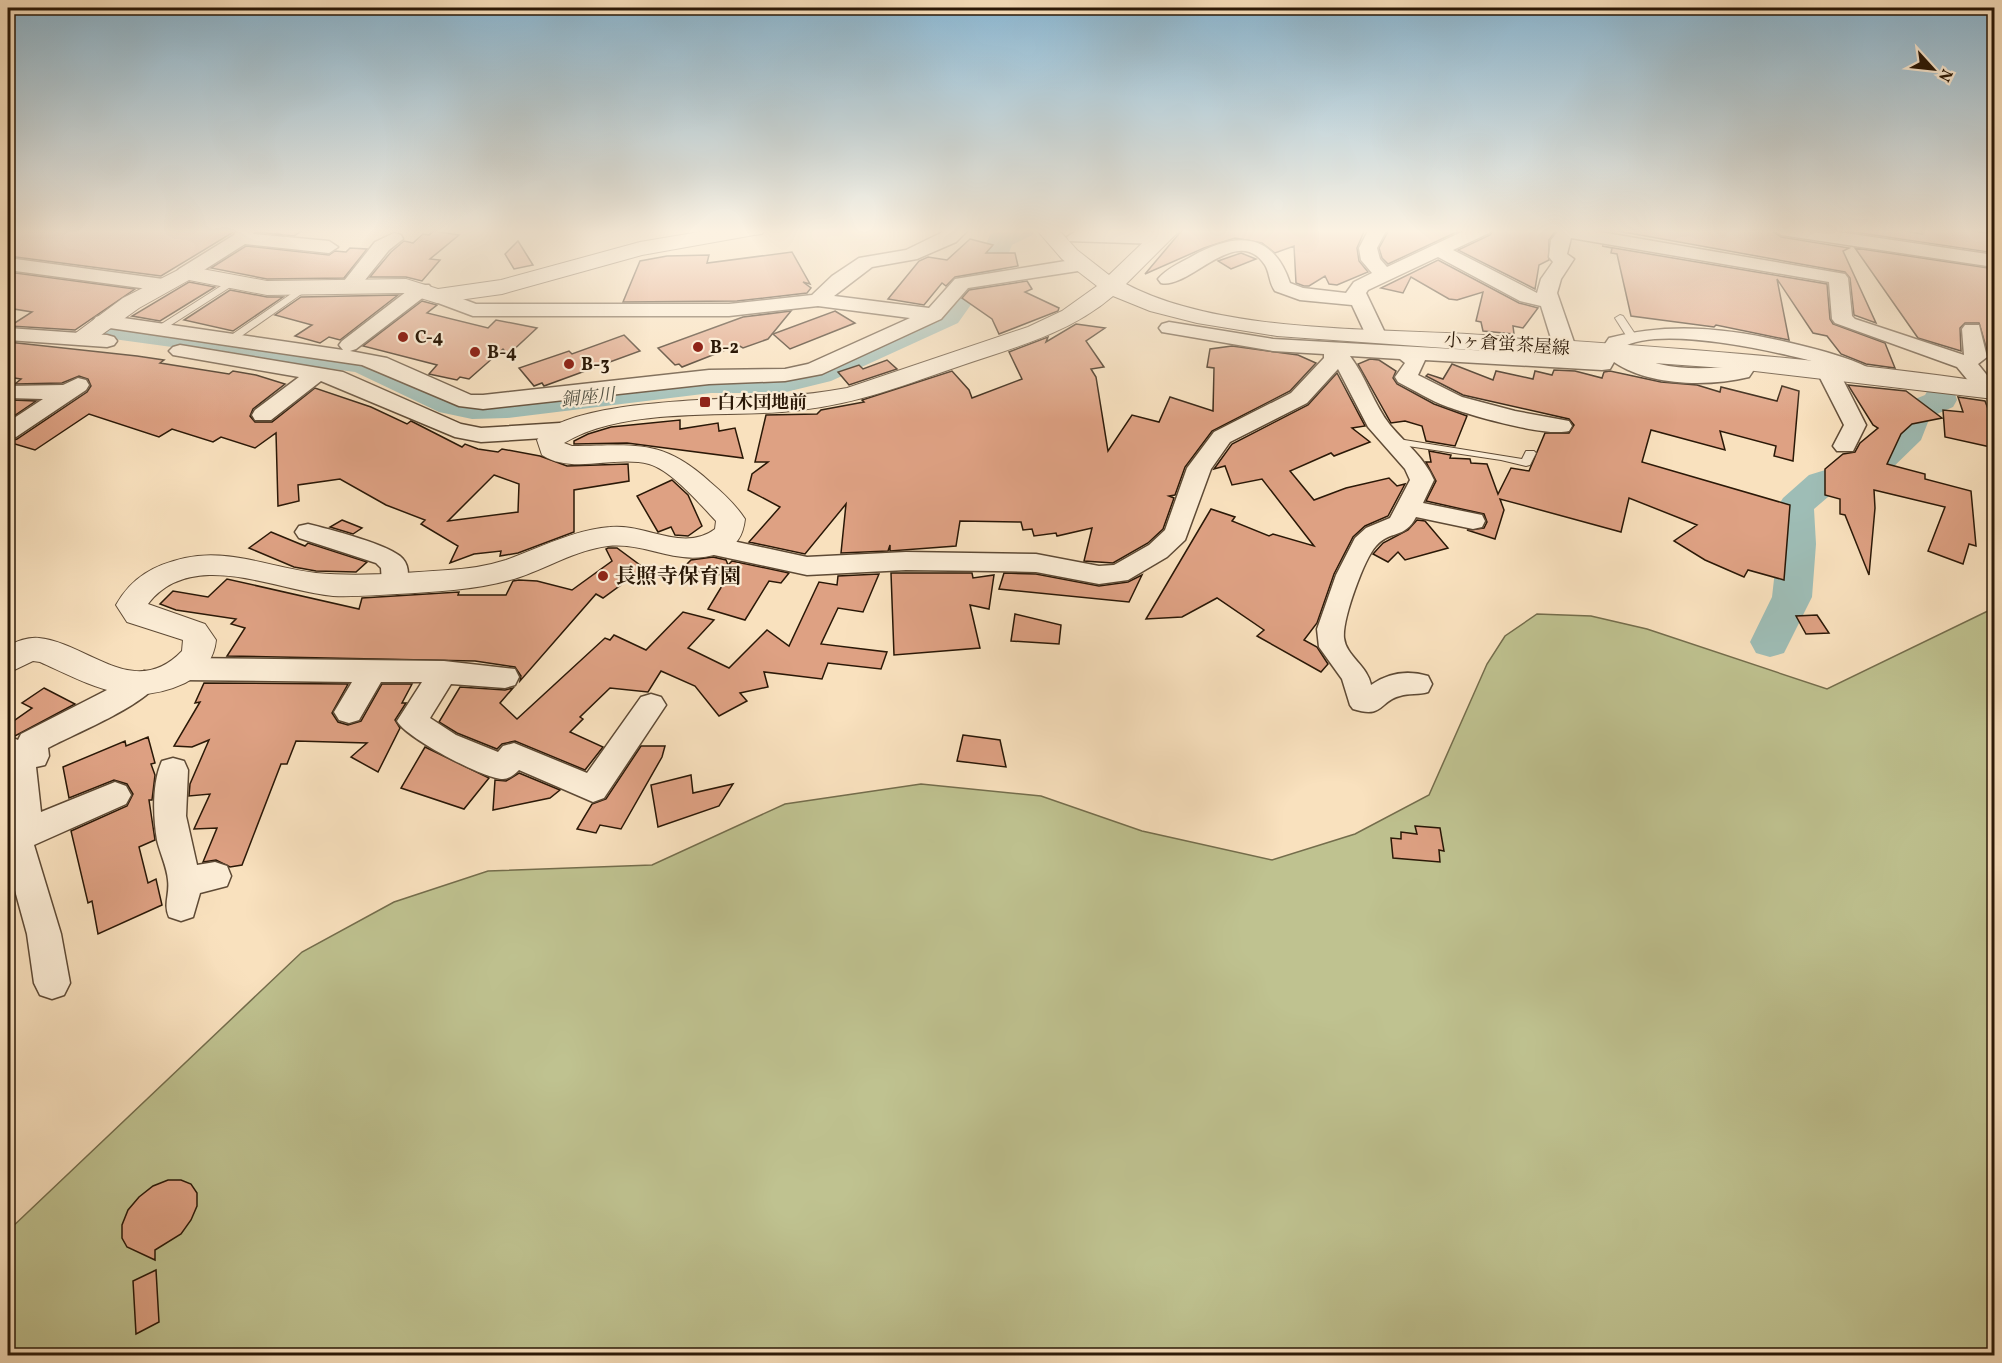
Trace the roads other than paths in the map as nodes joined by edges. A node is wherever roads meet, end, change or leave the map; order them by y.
1 (150, 293) edge
2 (215, 293) edge
3 (297, 293) edge
4 (427, 293) edge
5 (462, 293) edge
6 (581, 293) dead end
7 (825, 293) edge
8 (959, 293) edge
9 (1103, 293) edge
10 (1127, 293) edge
11 (1298, 293) edge
12 (1356, 293) edge
13 (1519, 293) edge
14 (1547, 293) edge
15 (1839, 293) edge
16 (438, 296) junction
17 (818, 300) junction
18 (1357, 300) junction
19 (1549, 301) junction
20 (934, 315) junction
21 (1620, 318) dead end
22 (103, 321) junction
23 (1169, 328) dead end
24 (1972, 329) dead end
25 (157, 330) junction
26 (8, 334) edge
27 (1376, 335) junction
28 (1632, 337) junction
29 (81, 338) junction
30 (230, 340) junction
31 (349, 345) dead end
32 (1564, 348) junction
33 (1334, 349) junction
34 (1612, 351) junction
35 (1406, 353) junction
36 (1965, 362) junction
37 (1744, 368) dead end
38 (1826, 368) junction
39 (1861, 373) junction
40 (317, 374) junction
41 (1991, 390) edge
42 (8, 392) edge
43 (263, 415) dead end
44 (1561, 426) dead end
45 (560, 430) junction
46 (8, 432) edge
47 (1392, 441) junction
48 (1845, 446) dead end
49 (1530, 453) dead end
50 (1410, 508) junction
51 (1473, 521) dead end
52 (308, 532) dead end
53 (714, 546) junction
54 (395, 583) junction
55 (8, 661) edge
56 (182, 669) junction
57 (373, 671) junction
58 (444, 672) junction
59 (505, 677) dead end
60 (144, 682) junction
61 (1419, 684) dead end
62 (651, 705) dead end
63 (349, 712) dead end
64 (21, 752) edge
65 (172, 770) dead end
66 (115, 795) dead end
67 (17, 839) edge
68 (194, 888) dead end
69 (52, 983) dead end

1 - 22 street
2 - 25 lane
3 - 30 lane
4 - 16 street
5 - 16 street
6 - 16 street
7 - 17 street
8 - 20 street
9 - 45 street
10 - 27 street, 小ヶ倉蛍茶屋線
11 - 18 street
12 - 18 street
13 - 19 street
14 - 19 street
15 - 36 street
16 - 17 street
16 - 31 street
17 - 20 street
18 - 27 street
19 - 32 street
20 - 30 street
21 - 28 lane
22 - 25 street
22 - 29 street
23 - 33 street
24 - 36 street
25 - 30 street
26 - 29 street
27 - 32 street, 小ヶ倉蛍茶屋線
28 - 34 street
28 - 39 street
29 - 40 street
32 - 34 street, 小ヶ倉蛍茶屋線
33 - 35 street
33 - 47 street
33 - 53 street
34 - 35 street
34 - 37 street
34 - 38 street, 小ヶ倉蛍茶屋線
35 - 44 street
36 - 41 street
38 - 39 street, 小ヶ倉蛍茶屋線
38 - 48 street
39 - 41 street, 小ヶ倉蛍茶屋線
40 - 43 street
40 - 45 street
42 - 46 street
45 - 53 street
47 - 49 lane
47 - 50 street
50 - 51 street
50 - 61 street
52 - 54 street
53 - 54 street
54 - 56 street
55 - 60 street
56 - 57 street
56 - 60 street
57 - 58 street
57 - 63 street
58 - 59 street
58 - 62 street
60 - 64 street
64 - 67 street
65 - 68 street
66 - 67 street
67 - 69 street

